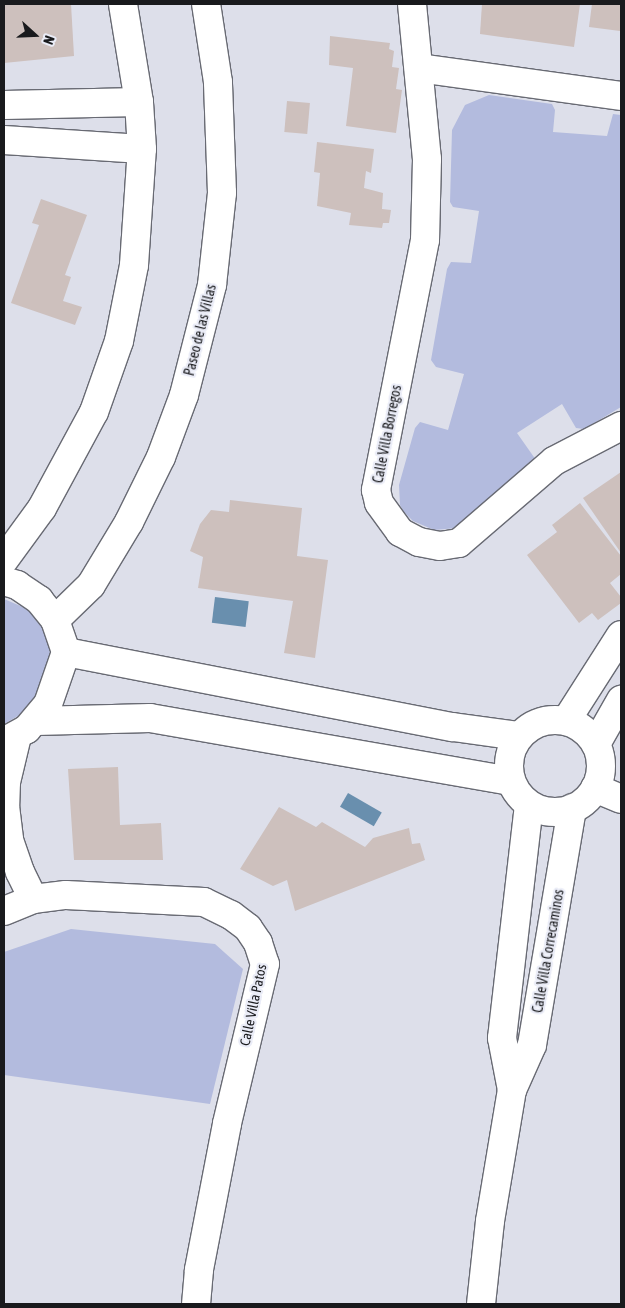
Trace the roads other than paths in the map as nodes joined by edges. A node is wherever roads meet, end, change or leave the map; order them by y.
1 (122, 4) edge
2 (206, 4) edge
3 (412, 4) edge
4 (419, 68) junction
5 (621, 96) edge
6 (140, 102) junction
7 (37, 104) junction
8 (4, 105) edge
9 (4, 140) edge
10 (38, 142) junction
11 (142, 149) junction
12 (621, 426) edge
13 (4, 560) edge
14 (4, 581) edge
15 (55, 620) junction
16 (621, 635) edge
17 (66, 652) junction
18 (621, 700) edge
19 (566, 721) junction
20 (19, 733) edge
21 (519, 736) junction
22 (606, 758) edge
23 (511, 781) junction
24 (595, 788) junction
25 (621, 799) edge
26 (529, 804) junction
27 (4, 806) edge
28 (572, 808) junction
29 (33, 899) junction
30 (4, 911) edge
31 (516, 915) junction
32 (554, 918) junction
33 (512, 1090) junction
34 (196, 1304) edge
35 (481, 1304) edge

1 - 6 street
2 - 15 street, Paseo de las Villas
3 - 4 street, Calle Villa Borregos
4 - 5 street
4 - 12 street, Calle Villa Borregos
6 - 7 street
6 - 11 street
7 - 8 street
7 - 10 street
9 - 10 street
10 - 11 street
11 - 13 street
14 - 15 street
15 - 17 street
16 - 19 street
17 - 20 street
17 - 21 street
18 - 22 street
19 - 21 street
19 - 22 street
20 - 23 street
20 - 27 street
21 - 23 street
22 - 24 street
23 - 26 street
24 - 25 street
24 - 28 street
26 - 28 street
26 - 31 street, Calle Villa Correcaminos
27 - 29 street
28 - 32 street, Calle Villa Correcaminos
29 - 30 street, Calle Villa Patos
29 - 34 street, Calle Villa Patos
31 - 32 street
31 - 33 street, Calle Villa Correcaminos
32 - 33 street, Calle Villa Correcaminos
33 - 35 street, Calle Villa Correcaminos

